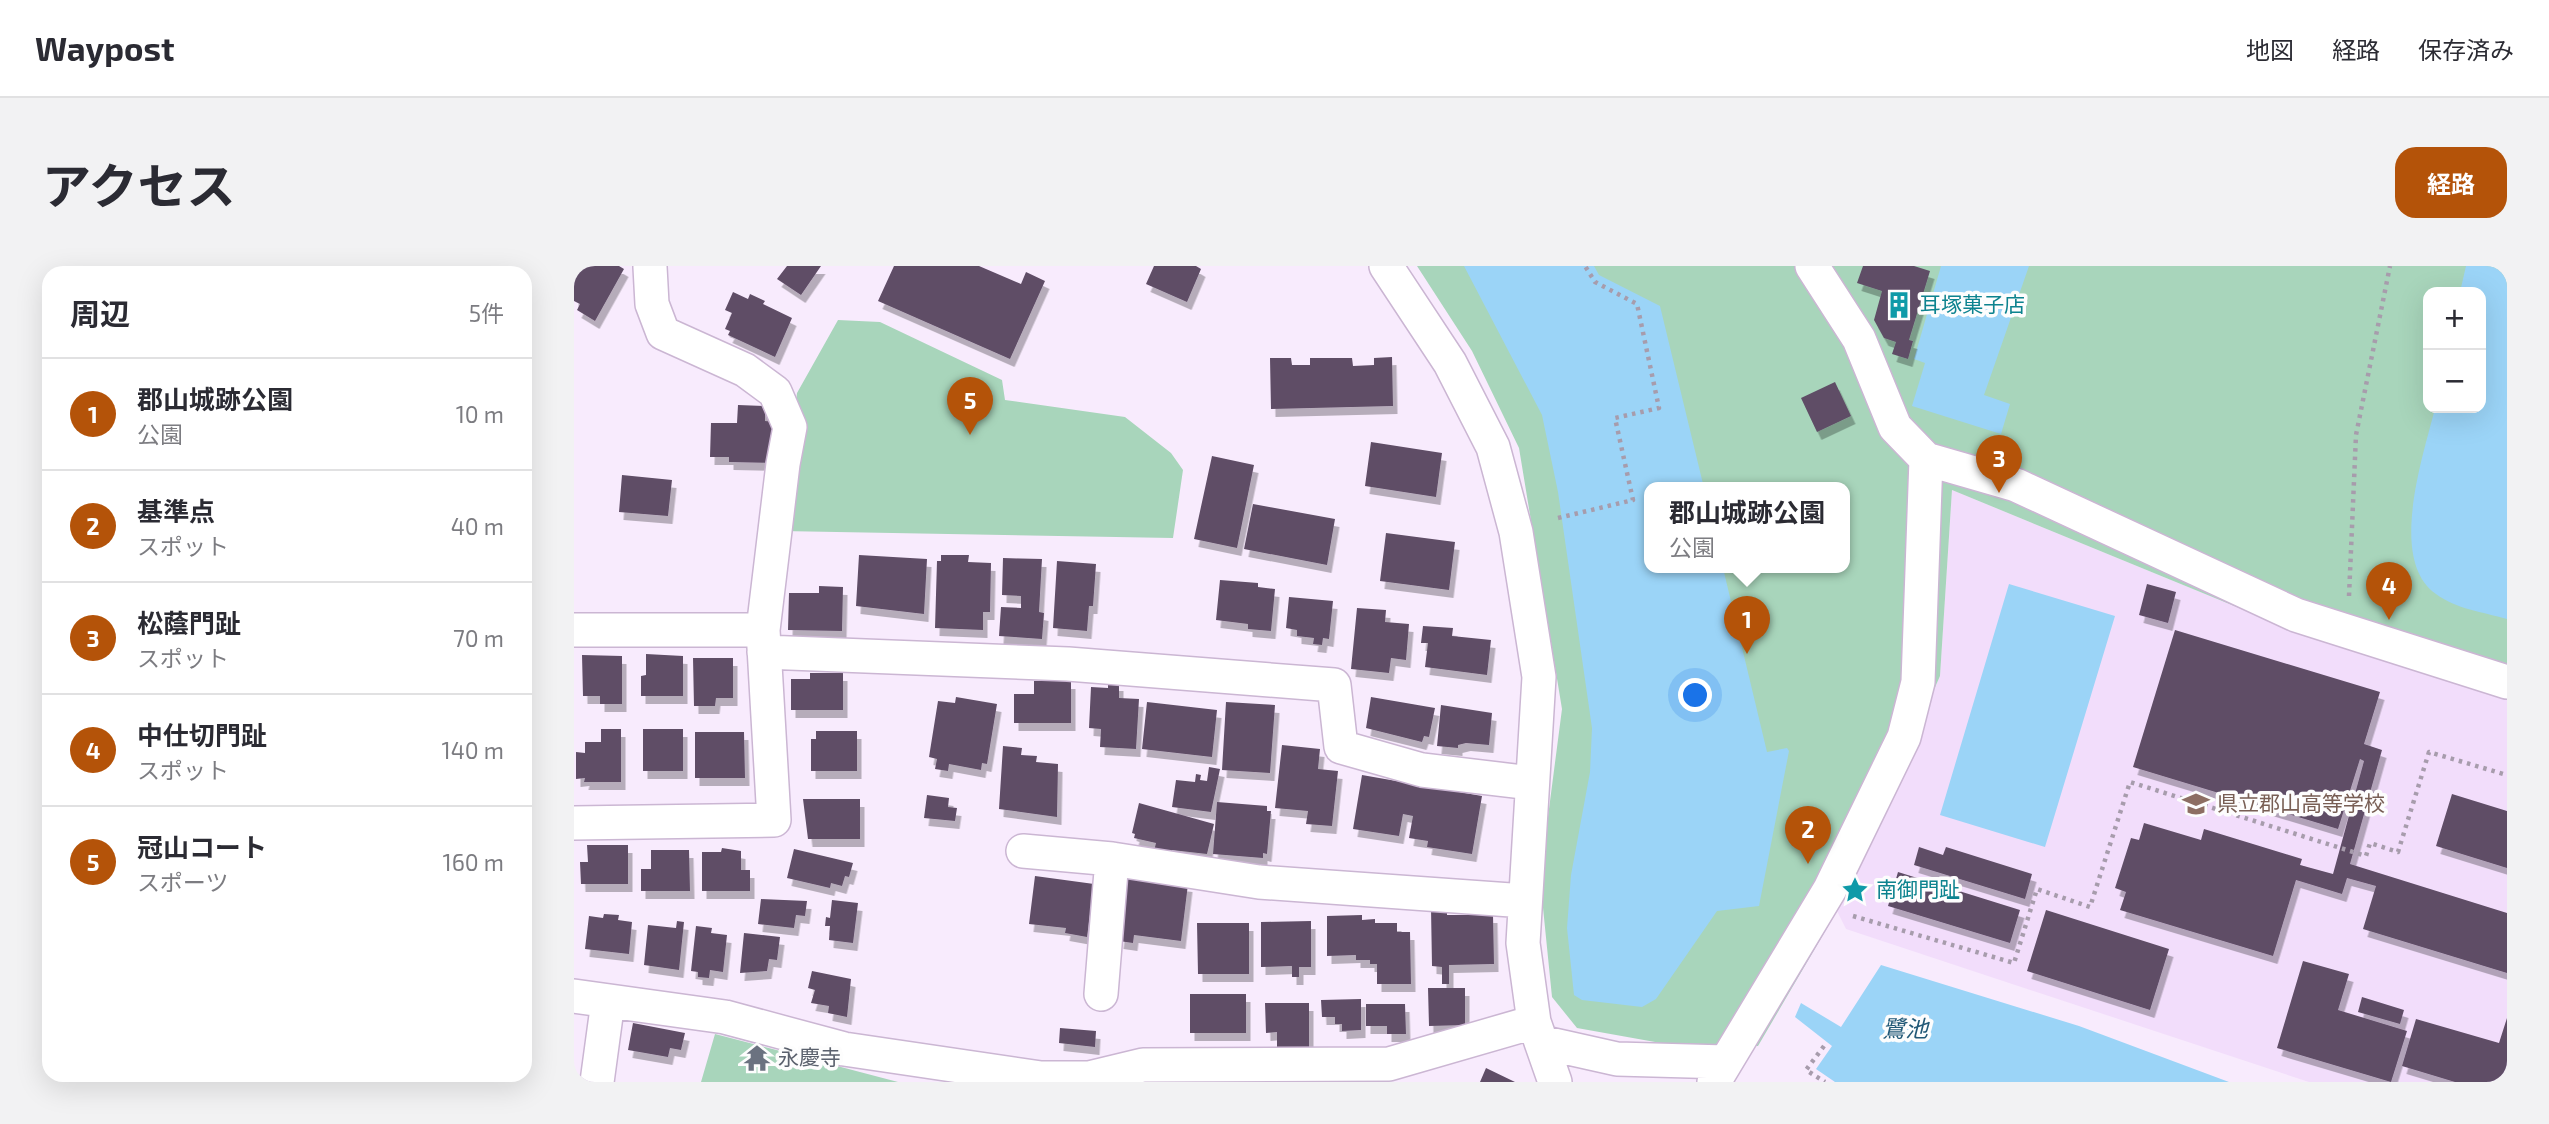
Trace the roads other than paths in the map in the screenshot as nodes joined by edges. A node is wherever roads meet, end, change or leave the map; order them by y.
1 (649, 266) edge
2 (1386, 266) edge
3 (1812, 266) edge
4 (1926, 459) junction
5 (574, 631) edge
6 (763, 641) junction
7 (2507, 682) edge
8 (1532, 783) junction
9 (574, 823) edge
10 (1023, 851) dead end
11 (1112, 859) junction
12 (1525, 901) junction
13 (1101, 994) dead end
14 (574, 996) edge
15 (608, 1001) junction
16 (1538, 1032) junction
17 (1720, 1072) edge
18 (597, 1082) edge
19 (1555, 1082) edge

1 - 6 street
2 - 8 street
3 - 4 street
4 - 7 street
4 - 17 street
5 - 6 street
6 - 8 street
6 - 9 street
8 - 12 street
10 - 11 street
11 - 12 street
11 - 13 street
12 - 16 street
14 - 15 street
15 - 16 street
15 - 18 street
16 - 17 street
16 - 19 street

